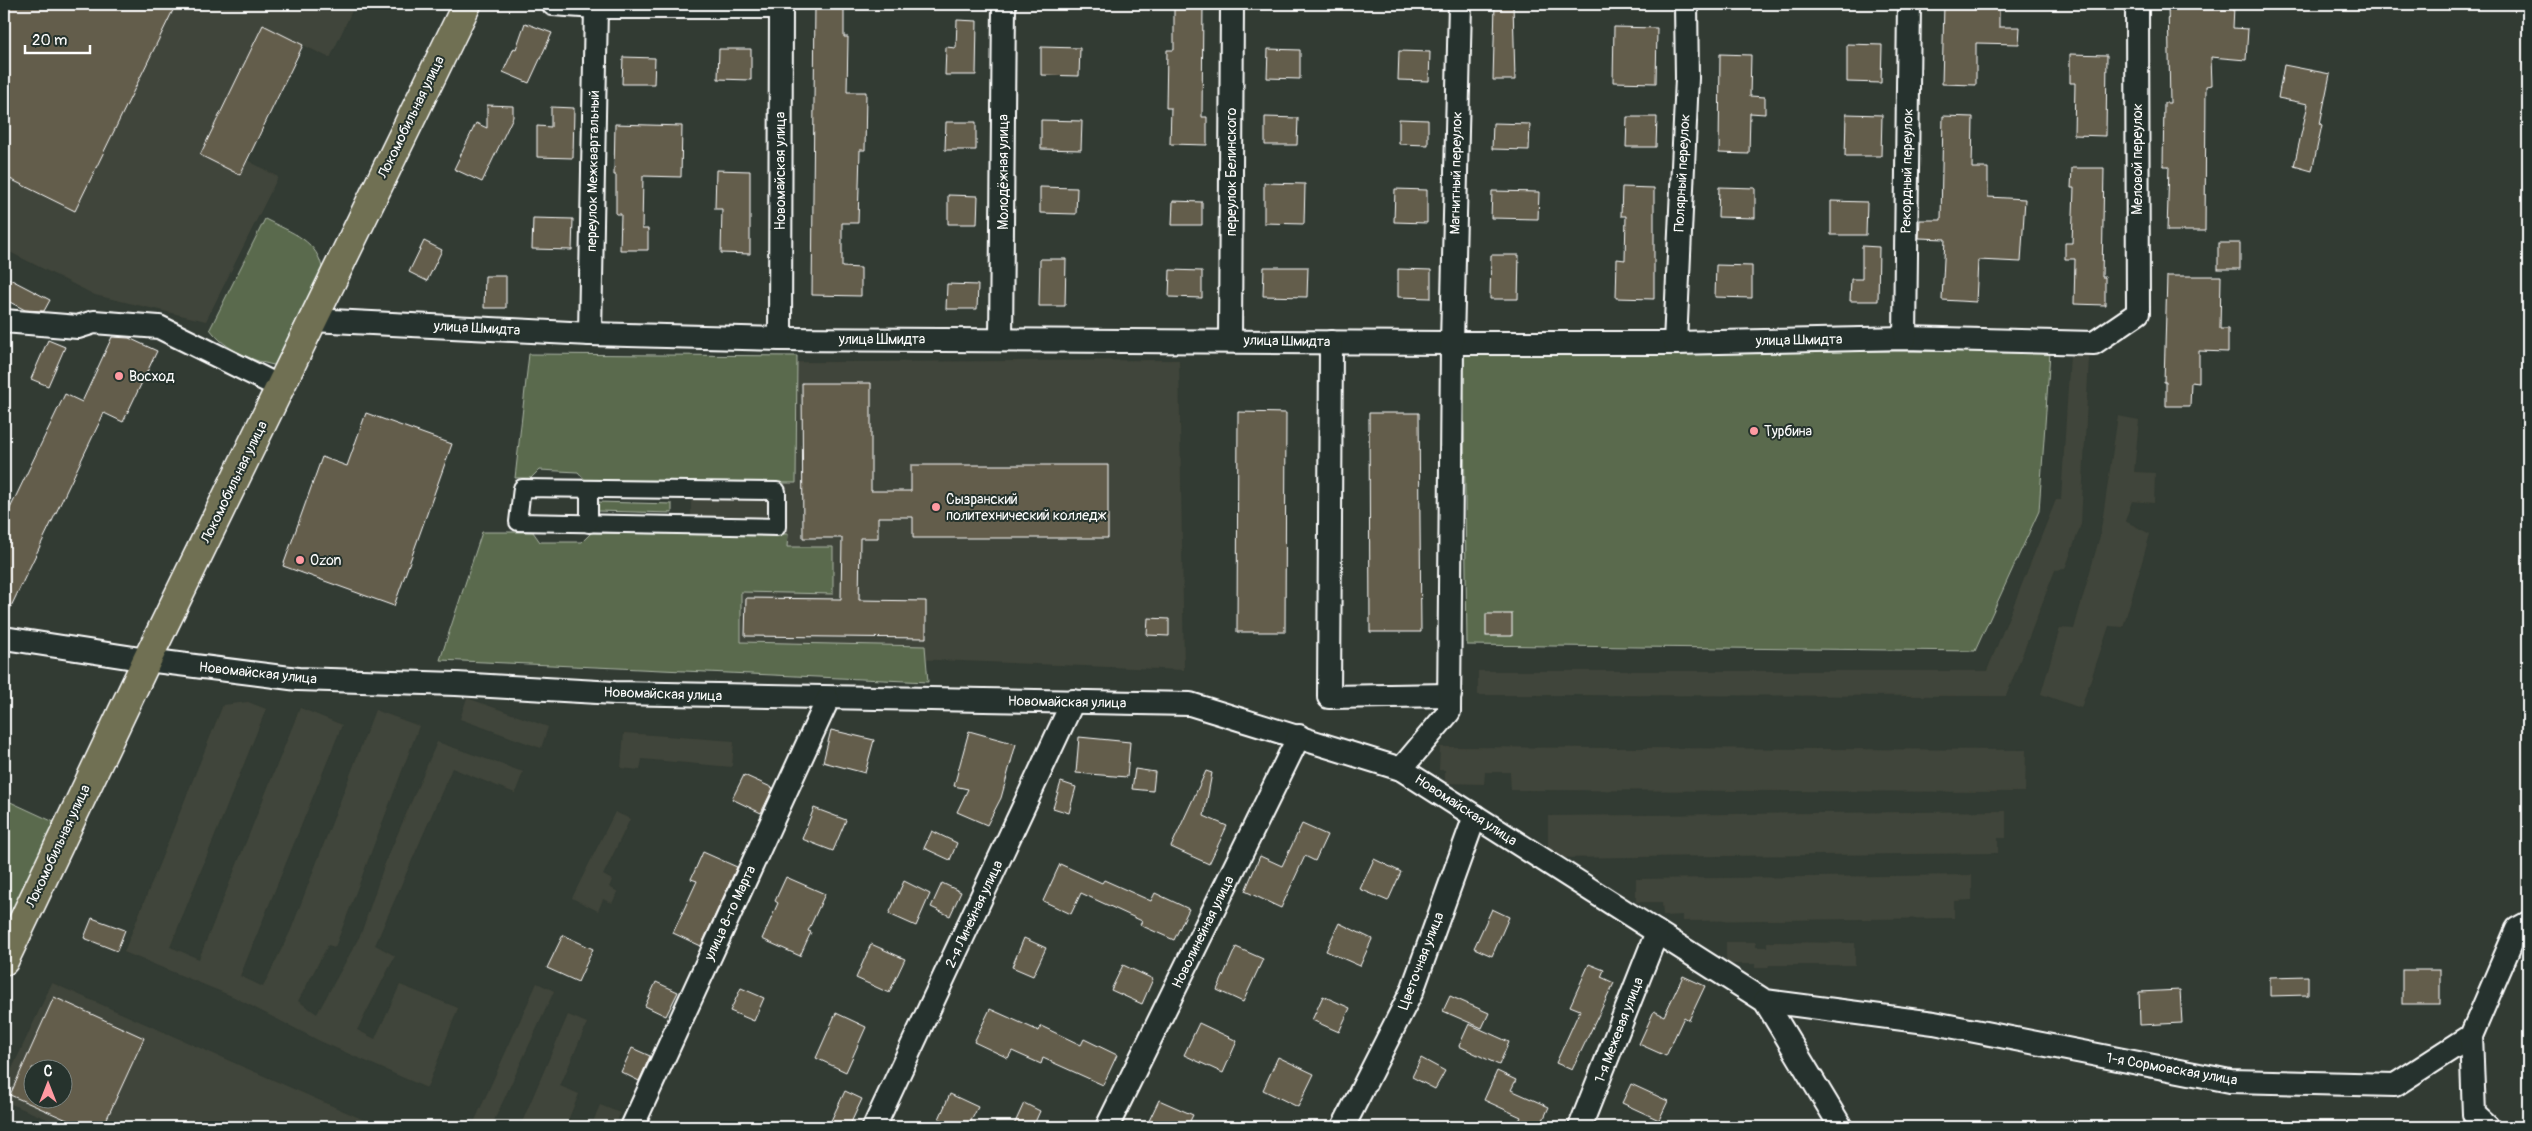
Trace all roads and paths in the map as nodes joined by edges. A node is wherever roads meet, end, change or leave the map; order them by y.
1 (467, 4) edge
2 (552, 4) edge
3 (1004, 4) edge
4 (1232, 4) edge
5 (1460, 4) edge
6 (1686, 4) edge
7 (1909, 4) edge
8 (2137, 4) edge
9 (781, 5) edge
10 (596, 8) junction
11 (2138, 313) joint
12 (312, 320) junction
13 (4, 322) edge
14 (590, 334) junction
15 (1905, 338) junction
16 (780, 339) junction
17 (1001, 340) junction
18 (1230, 340) junction
19 (1331, 342) junction
20 (1452, 343) junction
21 (1675, 343) junction
22 (280, 387) junction
23 (589, 490) junction
24 (589, 524) junction
25 (4, 638) edge
26 (147, 660) junction
27 (1450, 695) junction
28 (828, 699) junction
29 (1073, 701) junction
30 (1300, 736) junction
31 (1401, 769) junction
32 (1475, 816) junction
33 (2528, 923) edge
34 (1657, 932) junction
35 (4, 961) edge
36 (1765, 1001) junction
37 (2471, 1036) junction
38 (632, 1127) edge
39 (874, 1127) edge
40 (1107, 1127) edge
41 (1343, 1127) edge
42 (1580, 1127) edge
43 (1842, 1127) edge
44 (2488, 1127) edge

1 - 12 main road, Локомобильная улица
2 - 10 street
3 - 17 street, Молодёжная улица
4 - 18 street, переулок Белинского
5 - 20 street, Магнитный переулок
6 - 21 street, Полярный переулок
7 - 15 street, Рекордный переулок
8 - 11 street, Меловой переулок
9 - 10 street
9 - 16 street, Новомайская улица
10 - 14 street, переулок Межквартальный
11 - 15 street, улица Шмидта
12 - 14 street, улица Шмидта
12 - 22 main road, Локомобильная улица
13 - 22 street
14 - 16 street, улица Шмидта
15 - 21 street, улица Шмидта
16 - 17 street, улица Шмидта
17 - 18 street, улица Шмидта
18 - 19 street, улица Шмидта
19 - 20 street, улица Шмидта
19 - 27 street
20 - 21 street, улица Шмидта
20 - 27 street
22 - 26 main road, Локомобильная улица
23 - 24 street
23 - 24 street
23 - 24 street
25 - 26 street, Новомайская улица
26 - 28 street, Новомайская улица
26 - 35 main road, Локомобильная улица
27 - 31 street
28 - 29 street, Новомайская улица
28 - 38 street, улица 8-го Марта
29 - 30 street, Новомайская улица
29 - 39 street, 2-я Линейная улица
30 - 31 street, Новомайская улица
30 - 40 street, Новолинейная улица
31 - 32 street, Новомайская улица
32 - 34 street, Новомайская улица
32 - 41 street, Цветочная улица
33 - 37 street
34 - 36 street, Новомайская улица
34 - 42 street, 1-я Межевая улица
36 - 37 street, 1-я Сормовская улица
36 - 43 street, Новомайская улица
37 - 44 street

